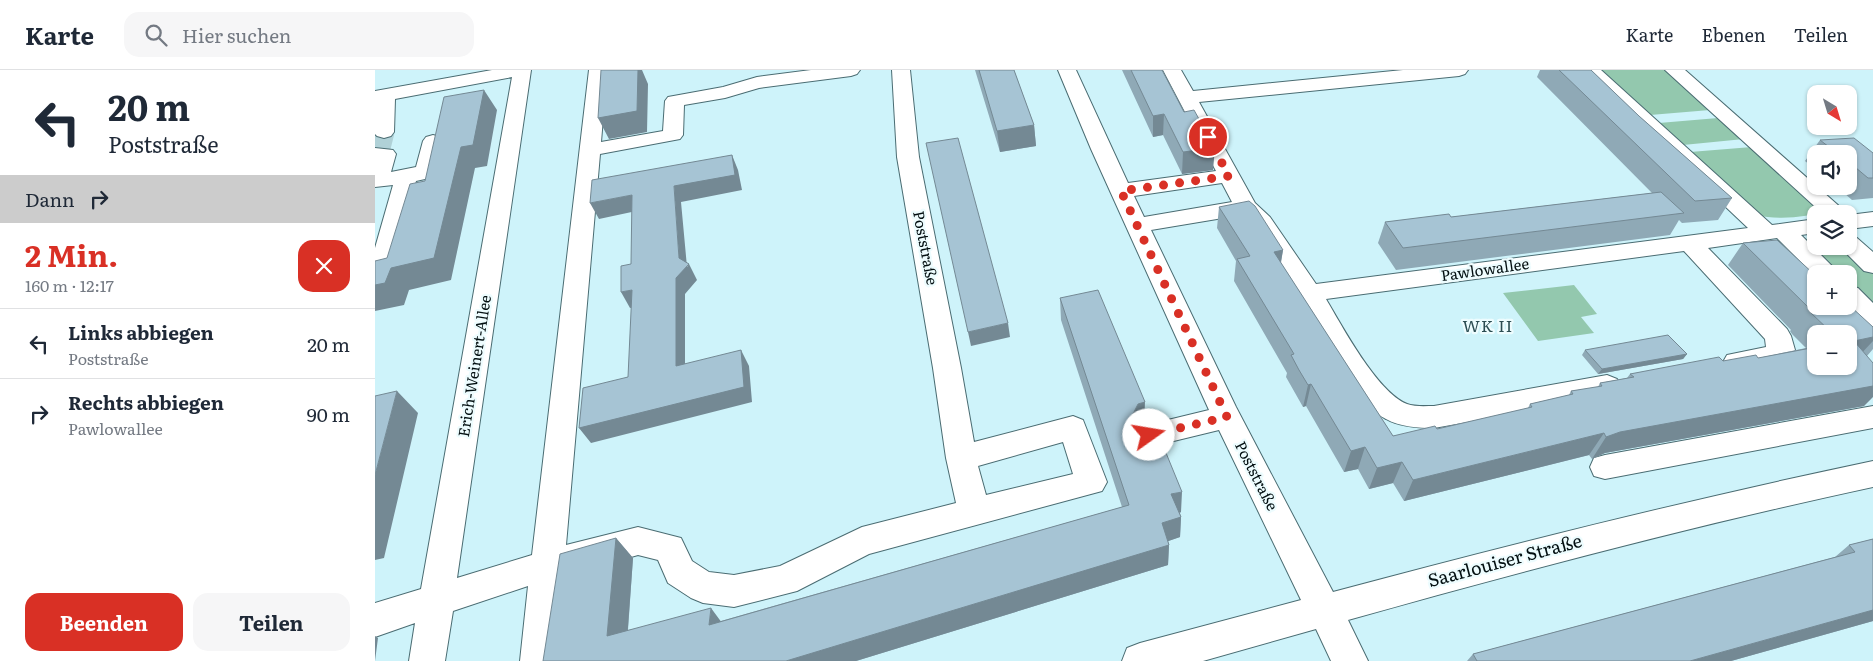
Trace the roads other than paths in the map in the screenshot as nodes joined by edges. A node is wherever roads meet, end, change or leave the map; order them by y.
1 (522, 70) edge
2 (598, 70) edge
3 (851, 70) edge
4 (901, 70) edge
5 (1067, 70) edge
6 (1172, 70) edge
7 (1459, 70) edge
8 (1591, 70) edge
9 (1674, 70) edge
10 (381, 96) edge
11 (1187, 97) junction
12 (433, 141) edge
13 (380, 147) edge
14 (590, 150) junction
15 (406, 176) junction
16 (1229, 176) junction
17 (1121, 191) junction
18 (1827, 205) edge
19 (1246, 207) junction
20 (1873, 219) edge
21 (1857, 221) edge
22 (1137, 225) junction
23 (1807, 227) edge
24 (1774, 231) junction
25 (1689, 243) junction
26 (1857, 250) edge
27 (1817, 265) edge
28 (1873, 265) edge
29 (375, 272) edge
30 (1309, 293) junction
31 (1857, 302) edge
32 (1873, 318) edge
33 (1715, 366) edge
34 (1627, 383) edge
35 (1227, 417) junction
36 (1873, 417) edge
37 (1149, 435) edge
38 (961, 458) junction
39 (1605, 468) dead end
40 (1873, 474) edge
41 (974, 511) junction
42 (548, 565) junction
43 (436, 601) junction
44 (1324, 611) junction
45 (375, 620) edge
46 (427, 661) edge
47 (538, 661) edge
48 (1140, 661) edge
49 (1350, 661) edge

1 - 10 street
1 - 43 street, Erich-Weinert-Allee
2 - 14 street
3 - 14 street
4 - 38 street, Poststraße
5 - 17 street, Poststraße
6 - 11 street
7 - 11 street
8 - 24 street
9 - 18 street
10 - 13 street
11 - 16 street
12 - 15 street
13 - 15 street
14 - 42 street
15 - 29 street
16 - 17 street
16 - 19 street
17 - 22 street, Poststraße
19 - 22 street
19 - 30 street
20 - 21 street
22 - 35 street, Poststraße
23 - 24 street, Pawlowallee
24 - 25 street, Pawlowallee
24 - 27 street
25 - 30 street, Pawlowallee
25 - 33 street
26 - 28 street
30 - 34 street
31 - 32 street
35 - 37 street
35 - 44 street, Poststraße
36 - 39 street
38 - 41 street, Poststraße
38 - 41 street
40 - 44 street, Saarlouiser Straße
41 - 42 street
42 - 43 street
42 - 47 street
43 - 45 street
43 - 46 street, Erich-Weinert-Allee
44 - 48 street, Saarlouiser Straße
44 - 49 street, Poststraße

